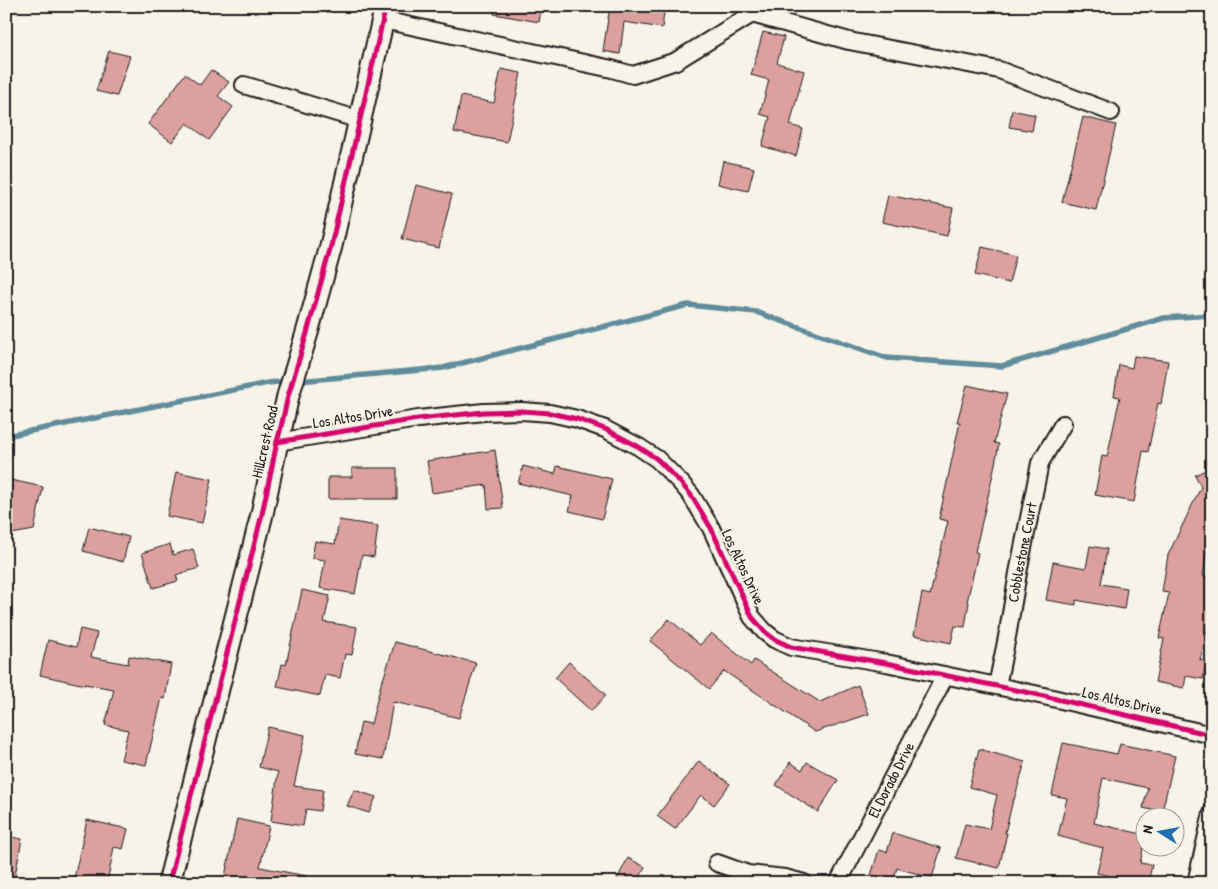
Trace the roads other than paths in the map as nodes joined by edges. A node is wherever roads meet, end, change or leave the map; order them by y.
1 (385, 13) edge
2 (244, 85) dead end
3 (1111, 112) dead end
4 (360, 120) junction
5 (1062, 424) dead end
6 (277, 442) junction
7 (945, 676) junction
8 (997, 686) junction
9 (1212, 735) edge
10 (1212, 813) edge
11 (717, 863) dead end
12 (169, 883) edge
13 (804, 883) edge
14 (838, 883) edge
15 (1196, 883) edge

1 - 3 street
1 - 4 street, Hillcrest Road
2 - 4 street
4 - 6 street, Hillcrest Road
5 - 8 street, Cobblestone Court
6 - 7 street, Los Altos Drive
6 - 12 street, Hillcrest Road
7 - 8 street, Los Altos Drive
7 - 14 street, El Dorado Drive
8 - 9 street, Los Altos Drive
10 - 15 street
11 - 13 street

